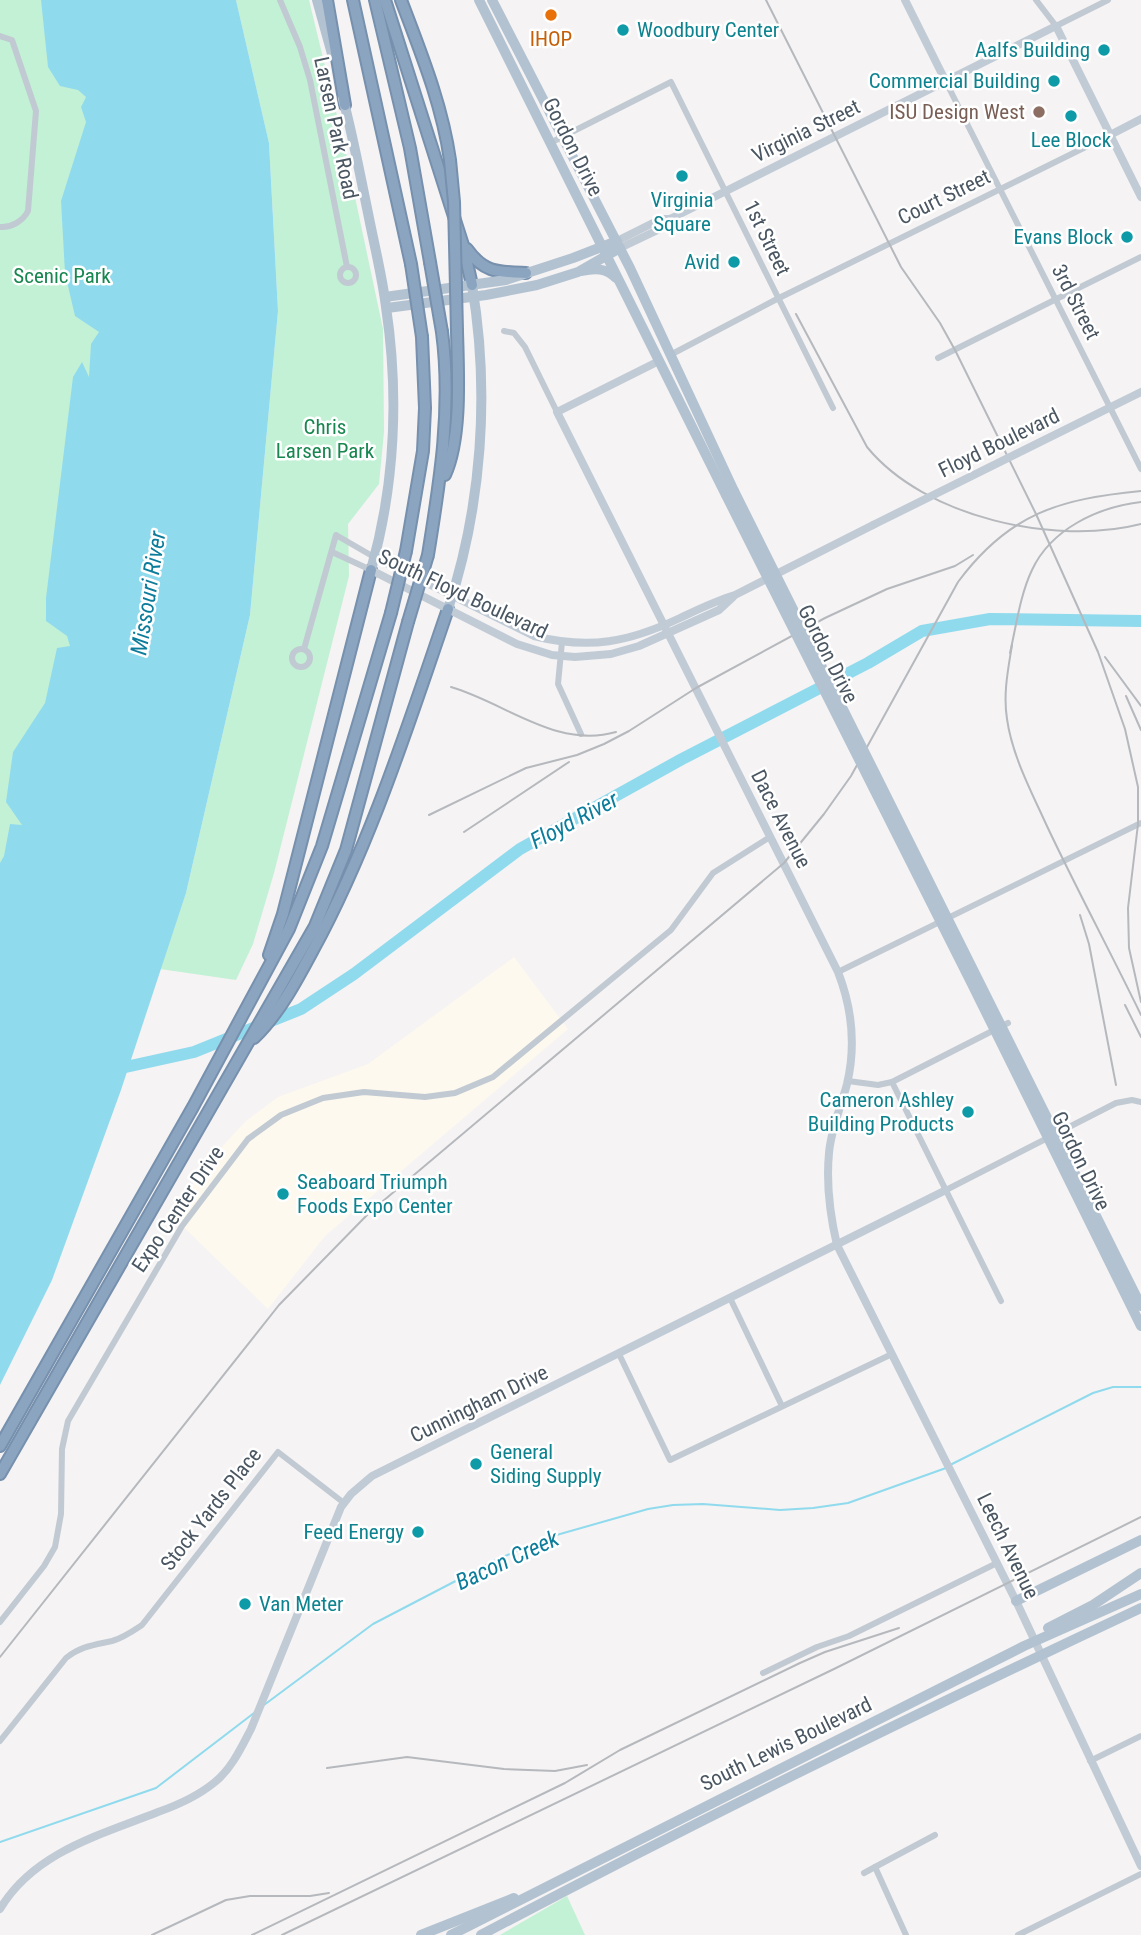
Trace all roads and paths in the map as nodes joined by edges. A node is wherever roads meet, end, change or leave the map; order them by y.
1 (280, 0) edge
2 (317, 0) edge
3 (327, 0) edge
4 (353, 0) edge
5 (375, 0) edge
6 (385, 0) edge
7 (401, 0) edge
8 (479, 0) edge
9 (492, 0) edge
10 (905, 0) edge
11 (1037, 0) edge
12 (1108, 0) edge
13 (1056, 26) junction
14 (0, 36) edge
15 (946, 82) junction
16 (345, 105) junction
17 (1141, 119) edge
18 (1110, 135) junction
19 (562, 137) junction
20 (550, 143) junction
21 (1000, 190) junction
22 (726, 191) junction
23 (1141, 197) edge
24 (0, 227) edge
25 (463, 244) junction
26 (619, 245) junction
27 (604, 251) junction
28 (1141, 257) edge
29 (347, 267) dead end
30 (578, 272) junction
31 (526, 273) junction
32 (618, 281) junction
33 (472, 285) junction
34 (474, 297) junction
35 (777, 299) junction
36 (1055, 299) junction
37 (386, 303) junction
38 (503, 331) dead end
39 (672, 354) junction
40 (938, 358) dead end
41 (659, 361) junction
42 (1141, 392) edge
43 (833, 408) dead end
44 (558, 412) junction
45 (1141, 469) edge
46 (439, 487) junction
47 (730, 493) junction
48 (873, 525) joint
49 (332, 552) junction
50 (374, 557) junction
51 (371, 570) junction
52 (452, 595) junction
53 (447, 609) junction
54 (665, 630) junction
55 (562, 642) junction
56 (304, 649) dead end
57 (561, 656) junction
58 (581, 734) dead end
59 (1141, 823) edge
60 (770, 837) junction
61 (321, 926) junction
62 (283, 929) junction
63 (838, 972) junction
64 (1008, 1023) dead end
65 (848, 1082) junction
66 (892, 1082) junction
67 (1141, 1101) edge
68 (946, 1191) junction
69 (837, 1245) junction
70 (730, 1298) junction
71 (1002, 1301) dead end
72 (1141, 1306) edge
73 (1141, 1326) edge
74 (620, 1353) junction
75 (892, 1354) junction
76 (782, 1406) junction
77 (0, 1446) edge
78 (0, 1474) edge
79 (344, 1503) junction
80 (1141, 1540) edge
81 (997, 1563) junction
82 (1141, 1573) edge
83 (1141, 1594) edge
84 (1016, 1601) junction
85 (1141, 1608) edge
86 (1141, 1616) edge
87 (0, 1622) edge
88 (1112, 1622) junction
89 (1035, 1642) junction
90 (1041, 1655) junction
91 (763, 1673) dead end
92 (1141, 1736) edge
93 (0, 1741) edge
94 (1090, 1761) junction
95 (935, 1835) dead end
96 (1141, 1866) edge
97 (874, 1867) junction
98 (864, 1873) dead end
99 (569, 1874) junction
100 (1141, 1874) edge
101 (0, 1909) edge
102 (1034, 1926) junction
103 (421, 1935) edge
104 (451, 1935) edge
105 (481, 1935) edge
106 (906, 1935) edge
107 (1018, 1935) edge
108 (1039, 1935) edge

1 - 29 street, Larsen Park Road
2 - 16 main road
3 - 16 highway
4 - 62 highway, bridge
5 - 46 highway, bridge
6 - 25 highway
7 - 46 highway, bridge
8 - 20 main road, Gordon Drive
9 - 19 main road, Gordon Drive
10 - 15 main road, 3rd Street
11 - 13 street
12 - 13 street, Virginia Street
13 - 15 main road, Virginia Street
13 - 18 main road
14 - 24 street
15 - 21 street, 3rd Street
15 - 22 main road, Virginia Street
16 - 37 main road
17 - 18 main road, Court Street
18 - 21 street, Court Street
18 - 23 main road
19 - 20 street
19 - 22 street, 1st Street
19 - 26 main road, Gordon Drive
20 - 27 main road, Gordon Drive
21 - 35 street, Court Street
21 - 36 street, 3rd Street
22 - 26 main road, Virginia Street
22 - 35 street, 1st Street
25 - 31 highway
25 - 33 highway
26 - 27 main road
26 - 39 main road, Gordon Drive
27 - 30 main road
27 - 31 main road
27 - 32 main road, Gordon Drive
28 - 36 street
30 - 32 main road
30 - 34 main road
31 - 33 main road
32 - 41 main road, Gordon Drive
33 - 34 main road
33 - 37 main road
34 - 37 main road
34 - 52 main road
35 - 39 street, Court Street
35 - 43 street, 1st Street
36 - 40 street
36 - 45 street, 3rd Street
37 - 50 main road
38 - 44 street, Dace Avenue
39 - 47 main road, Gordon Drive
41 - 44 main road
41 - 47 main road, Gordon Drive
42 - 48 main road, Floyd Boulevard, bridge
44 - 54 main road, Dace Avenue
46 - 61 highway, bridge
47 - 72 main road, Gordon Drive, bridge
47 - 73 main road, Gordon Drive, bridge
48 - 54 main road, South Floyd Boulevard
49 - 50 street, South Floyd Boulevard
49 - 51 street, South Floyd Boulevard
49 - 56 street
50 - 51 main road
50 - 52 main road, South Floyd Boulevard
51 - 53 main road, South Floyd Boulevard
51 - 62 highway
52 - 53 main road
52 - 55 main road, South Floyd Boulevard
53 - 57 main road, South Floyd Boulevard
53 - 61 highway
54 - 55 main road, South Floyd Boulevard
54 - 57 main road, South Floyd Boulevard
54 - 60 main road, Dace Avenue
55 - 57 street
57 - 58 street
59 - 63 street
60 - 63 main road, Dace Avenue
60 - 87 street, Expo Center Drive
61 - 78 highway
62 - 77 highway
63 - 65 main road, Dace Avenue
64 - 66 street
65 - 66 street
65 - 69 main road, Dace Avenue
66 - 68 street
67 - 68 street, Cunningham Drive
68 - 69 main road, Cunningham Drive
68 - 71 street
69 - 70 main road, Cunningham Drive
69 - 75 main road, Leech Avenue
70 - 74 main road, Cunningham Drive
70 - 76 street
74 - 76 street
74 - 79 main road, Cunningham Drive
75 - 76 street
75 - 81 main road, Leech Avenue
79 - 93 street, Stock Yards Place
79 - 101 main road, Cunningham Drive
80 - 84 main road
81 - 84 main road, Leech Avenue
81 - 91 street
82 - 89 main road
83 - 89 main road, South Lewis Boulevard
84 - 89 main road, Leech Avenue
85 - 88 main road, South Lewis Boulevard
86 - 88 main road
88 - 90 main road, South Lewis Boulevard
89 - 90 main road, Leech Avenue
89 - 99 main road, South Lewis Boulevard
90 - 94 main road, Leech Avenue
90 - 105 main road, South Lewis Boulevard
92 - 94 street
94 - 96 main road, Leech Avenue
95 - 97 street
97 - 98 street
97 - 106 street
99 - 103 main road
99 - 104 main road, South Lewis Boulevard
100 - 102 street
102 - 107 street
102 - 108 street

